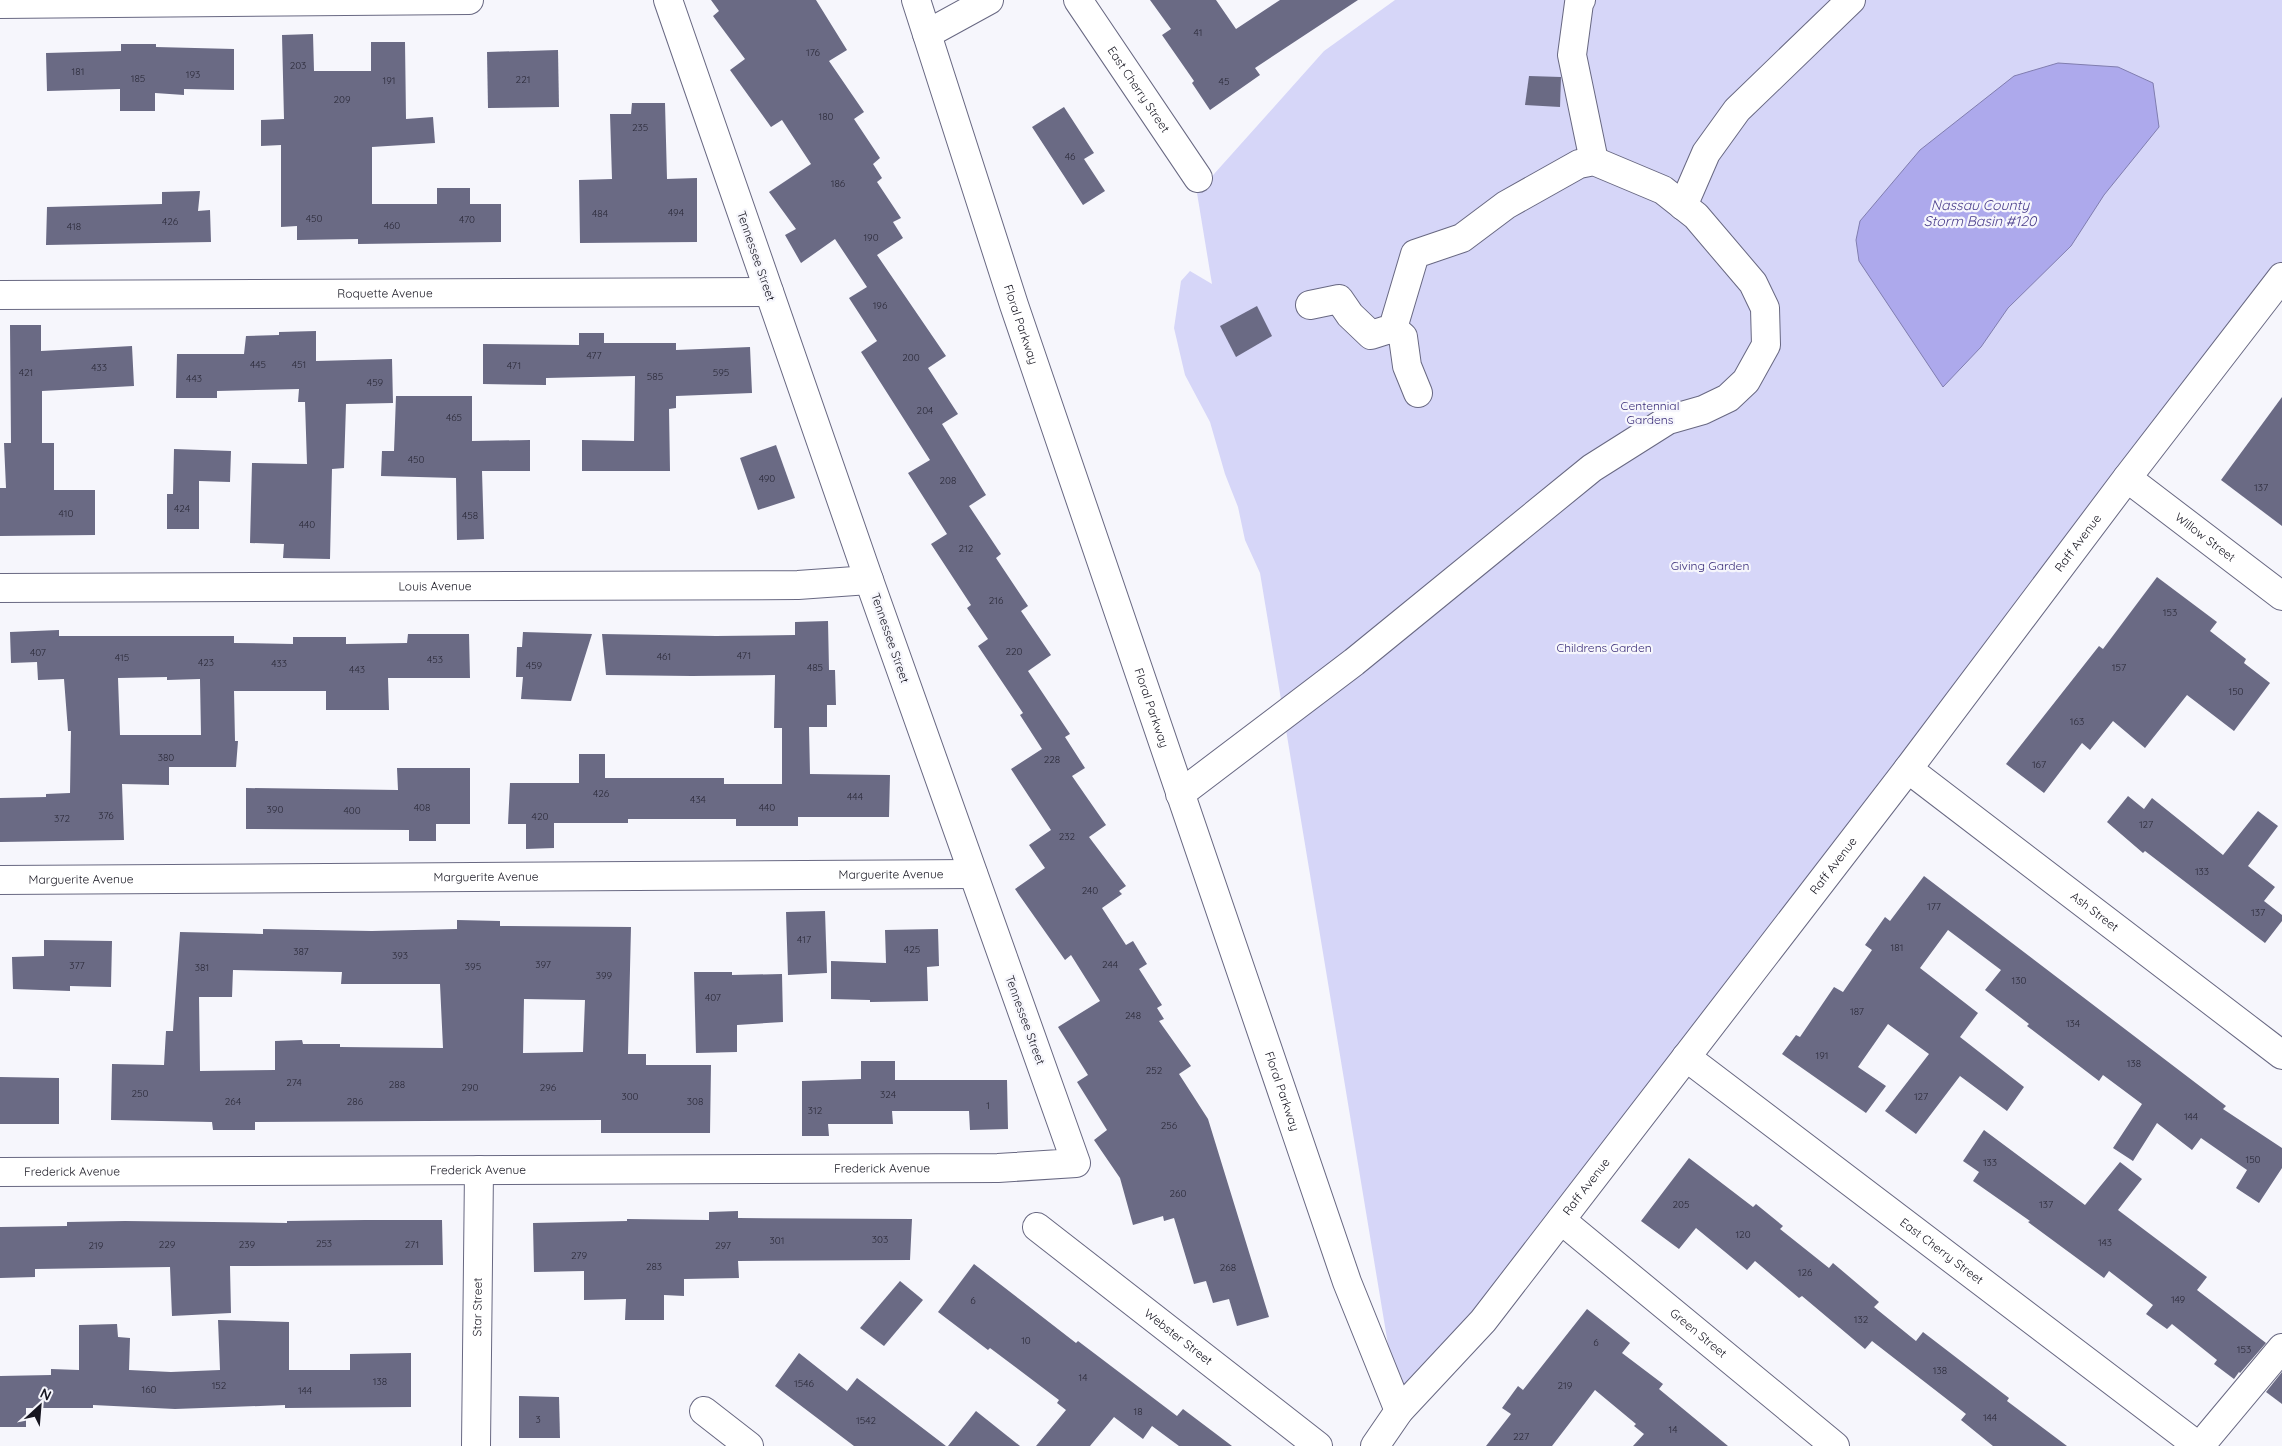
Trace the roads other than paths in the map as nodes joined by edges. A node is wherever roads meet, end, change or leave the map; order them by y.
1 (469, 0) edge
2 (668, 0) edge
3 (916, 0) edge
4 (989, 0) edge
5 (1078, 0) edge
6 (1581, 0) edge
7 (1851, 0) edge
8 (0, 4) edge
9 (927, 34) junction
10 (1594, 161) junction
11 (1198, 178) dead end
12 (1683, 206) junction
13 (2282, 277) edge
14 (769, 292) junction
15 (0, 295) edge
16 (1310, 305) dead end
17 (1392, 328) junction
18 (1418, 393) dead end
19 (2127, 478) junction
20 (869, 580) junction
21 (0, 588) edge
22 (2282, 596) edge
23 (1908, 769) junction
24 (1180, 794) junction
25 (973, 874) junction
26 (0, 880) edge
27 (2282, 1055) edge
28 (1686, 1057) junction
29 (956, 1168) joint
30 (479, 1170) junction
31 (0, 1172) edge
32 (1561, 1220) junction
33 (1037, 1227) dead end
34 (2282, 1348) edge
35 (704, 1410) dead end
36 (1399, 1411) junction
37 (476, 1446) edge
38 (749, 1446) edge
39 (1318, 1446) edge
40 (1375, 1446) edge
41 (1835, 1446) edge
42 (2199, 1446) edge

1 - 8 street
2 - 14 street, Tennessee Street
3 - 9 street, Floral Parkway
4 - 9 street
5 - 11 street, East Cherry Street
6 - 10 street
7 - 12 street
9 - 24 street, Floral Parkway
10 - 12 street
10 - 17 street
12 - 24 street
13 - 19 street, Raff Avenue
14 - 15 street, Roquette Avenue
14 - 20 street, Tennessee Street
16 - 17 street
17 - 18 street
19 - 22 street, Willow Street
19 - 23 street, Raff Avenue
20 - 21 street, Louis Avenue
20 - 25 street, Tennessee Street
23 - 27 street, Ash Street
23 - 28 street, Raff Avenue
24 - 36 street, Floral Parkway
25 - 26 street, Marguerite Avenue
25 - 29 street, Tennessee Street
28 - 32 street, Raff Avenue
28 - 42 street, East Cherry Street
29 - 30 street, Frederick Avenue
30 - 31 street, Frederick Avenue
30 - 37 street, Star Street
32 - 36 street, Raff Avenue
32 - 41 street, Green Street
33 - 39 street, Webster Street
34 - 42 street
35 - 38 street
36 - 40 street, Raff Avenue

